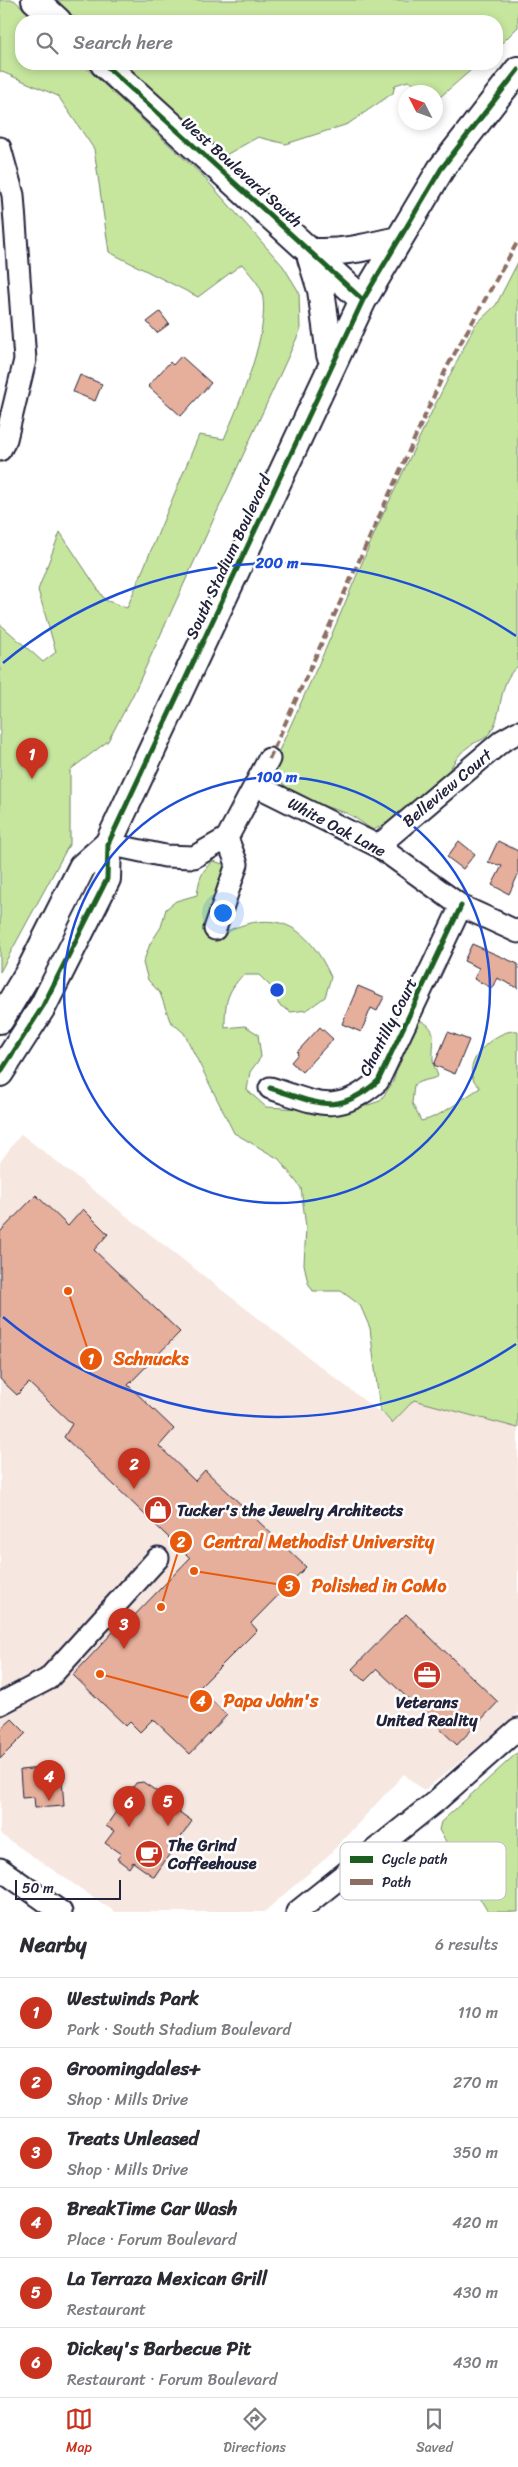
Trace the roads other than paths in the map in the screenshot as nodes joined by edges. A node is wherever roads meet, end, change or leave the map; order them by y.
1 (35, 0) edge
2 (51, 15) edge
3 (111, 70) edge
4 (518, 70) edge
5 (0, 148) edge
6 (397, 242) junction
7 (313, 254) junction
8 (362, 300) junction
9 (334, 360) junction
10 (0, 450) edge
11 (518, 732) edge
12 (269, 759) dead end
13 (257, 786) junction
14 (227, 838) junction
15 (108, 844) junction
16 (378, 846) junction
17 (461, 906) junction
18 (215, 929) dead end
19 (518, 932) edge
20 (0, 1020) edge
21 (0, 1073) edge
22 (270, 1088) dead end
23 (158, 1558) dead end
24 (0, 1704) edge
25 (518, 1729) edge
26 (385, 1842) edge
27 (0, 1869) edge
28 (340, 1878) edge
29 (61, 1912) edge
30 (297, 1912) edge

1 - 2 main road
3 - 7 main road, West Boulevard South
4 - 6 main road, South Stadium Boulevard
5 - 10 street
6 - 7 main road
6 - 8 main road, South Stadium Boulevard
7 - 8 main road, West Boulevard South
7 - 9 main road
8 - 9 main road, South Stadium Boulevard
9 - 15 main road, South Stadium Boulevard
11 - 16 street, Belleview Court
12 - 13 street
13 - 14 street
13 - 16 street, White Oak Lane
14 - 15 street
14 - 18 street
15 - 20 main road
15 - 21 main road, South Stadium Boulevard
16 - 17 street, White Oak Lane
17 - 19 street, White Oak Lane
17 - 22 street, Chantilly Court
23 - 24 street
25 - 26 street
27 - 29 street
28 - 30 street

